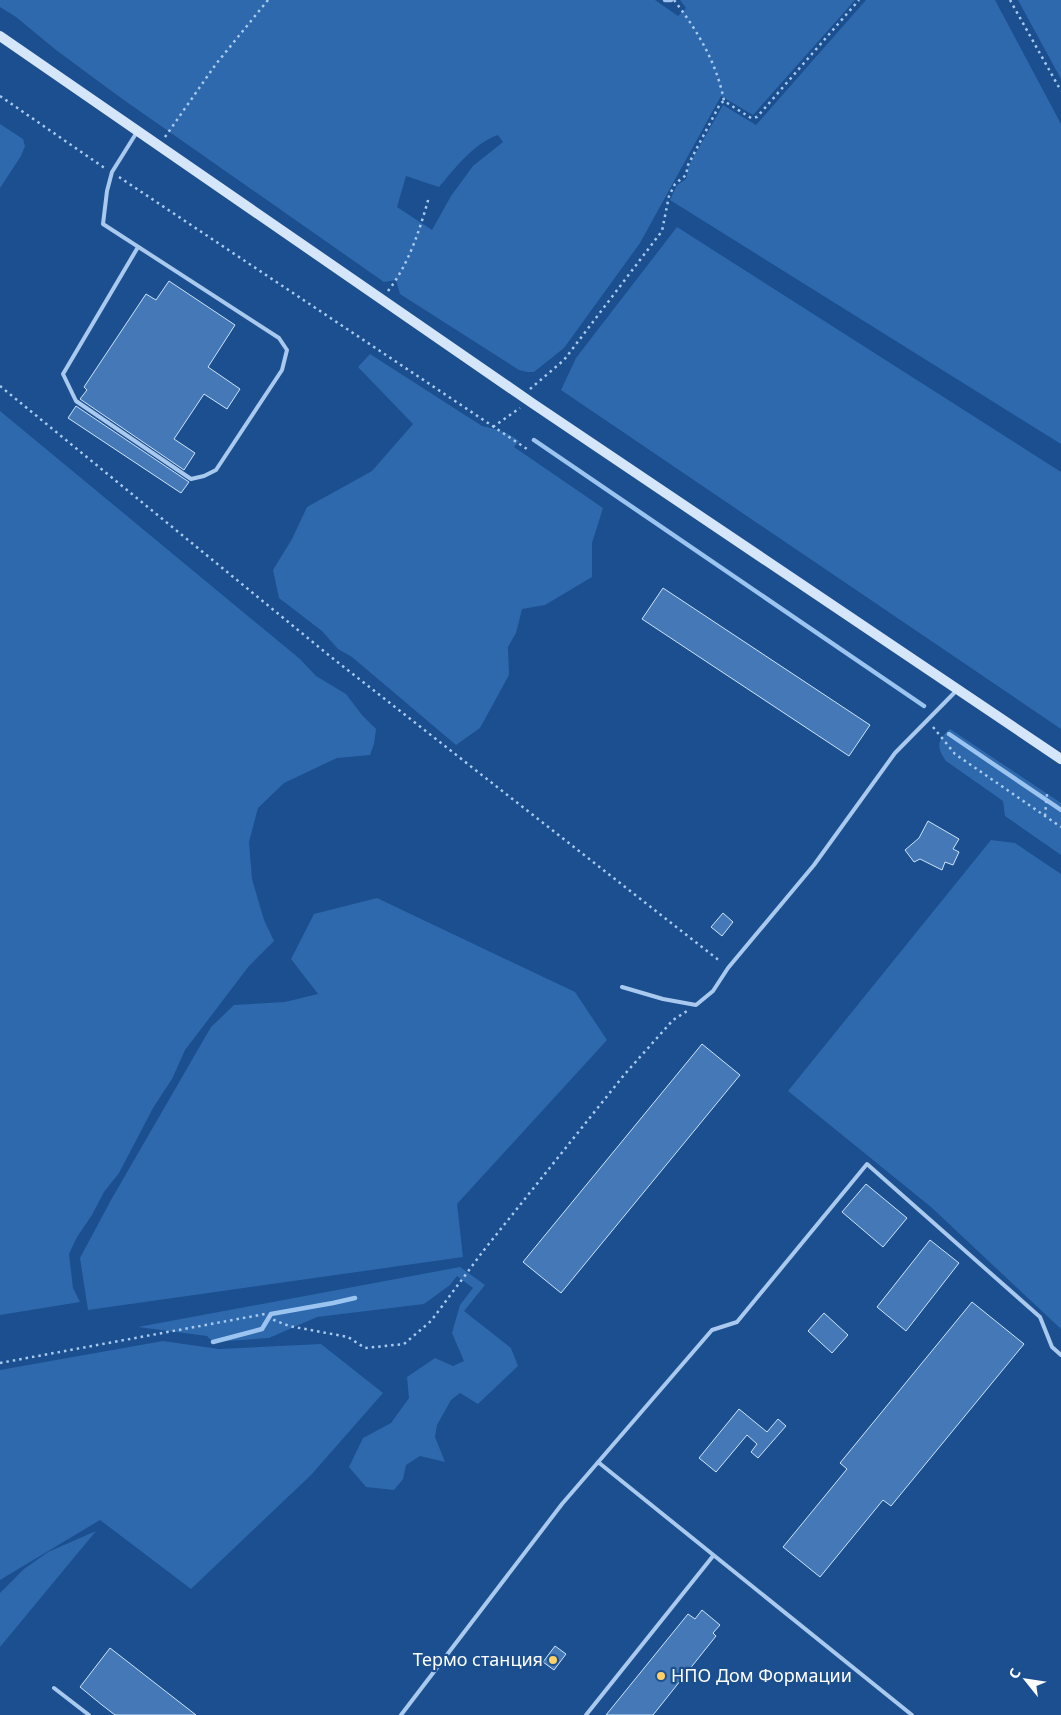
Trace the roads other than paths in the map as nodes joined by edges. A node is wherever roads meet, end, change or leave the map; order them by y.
1 (0, 36) edge
2 (138, 132) junction
3 (138, 247) junction
4 (958, 689) junction
5 (1061, 759) edge
6 (622, 987) dead end
7 (1061, 1355) edge
8 (598, 1462) junction
9 (713, 1556) junction
10 (54, 1688) dead end
11 (90, 1715) edge
12 (400, 1715) edge
13 (586, 1715) edge
14 (912, 1715) edge

1 - 2 main road
2 - 3 lane
2 - 4 main road
3 - 3 lane
4 - 5 main road
4 - 6 lane
7 - 8 lane
8 - 9 lane
8 - 12 lane
9 - 13 lane
9 - 14 lane
10 - 11 lane

